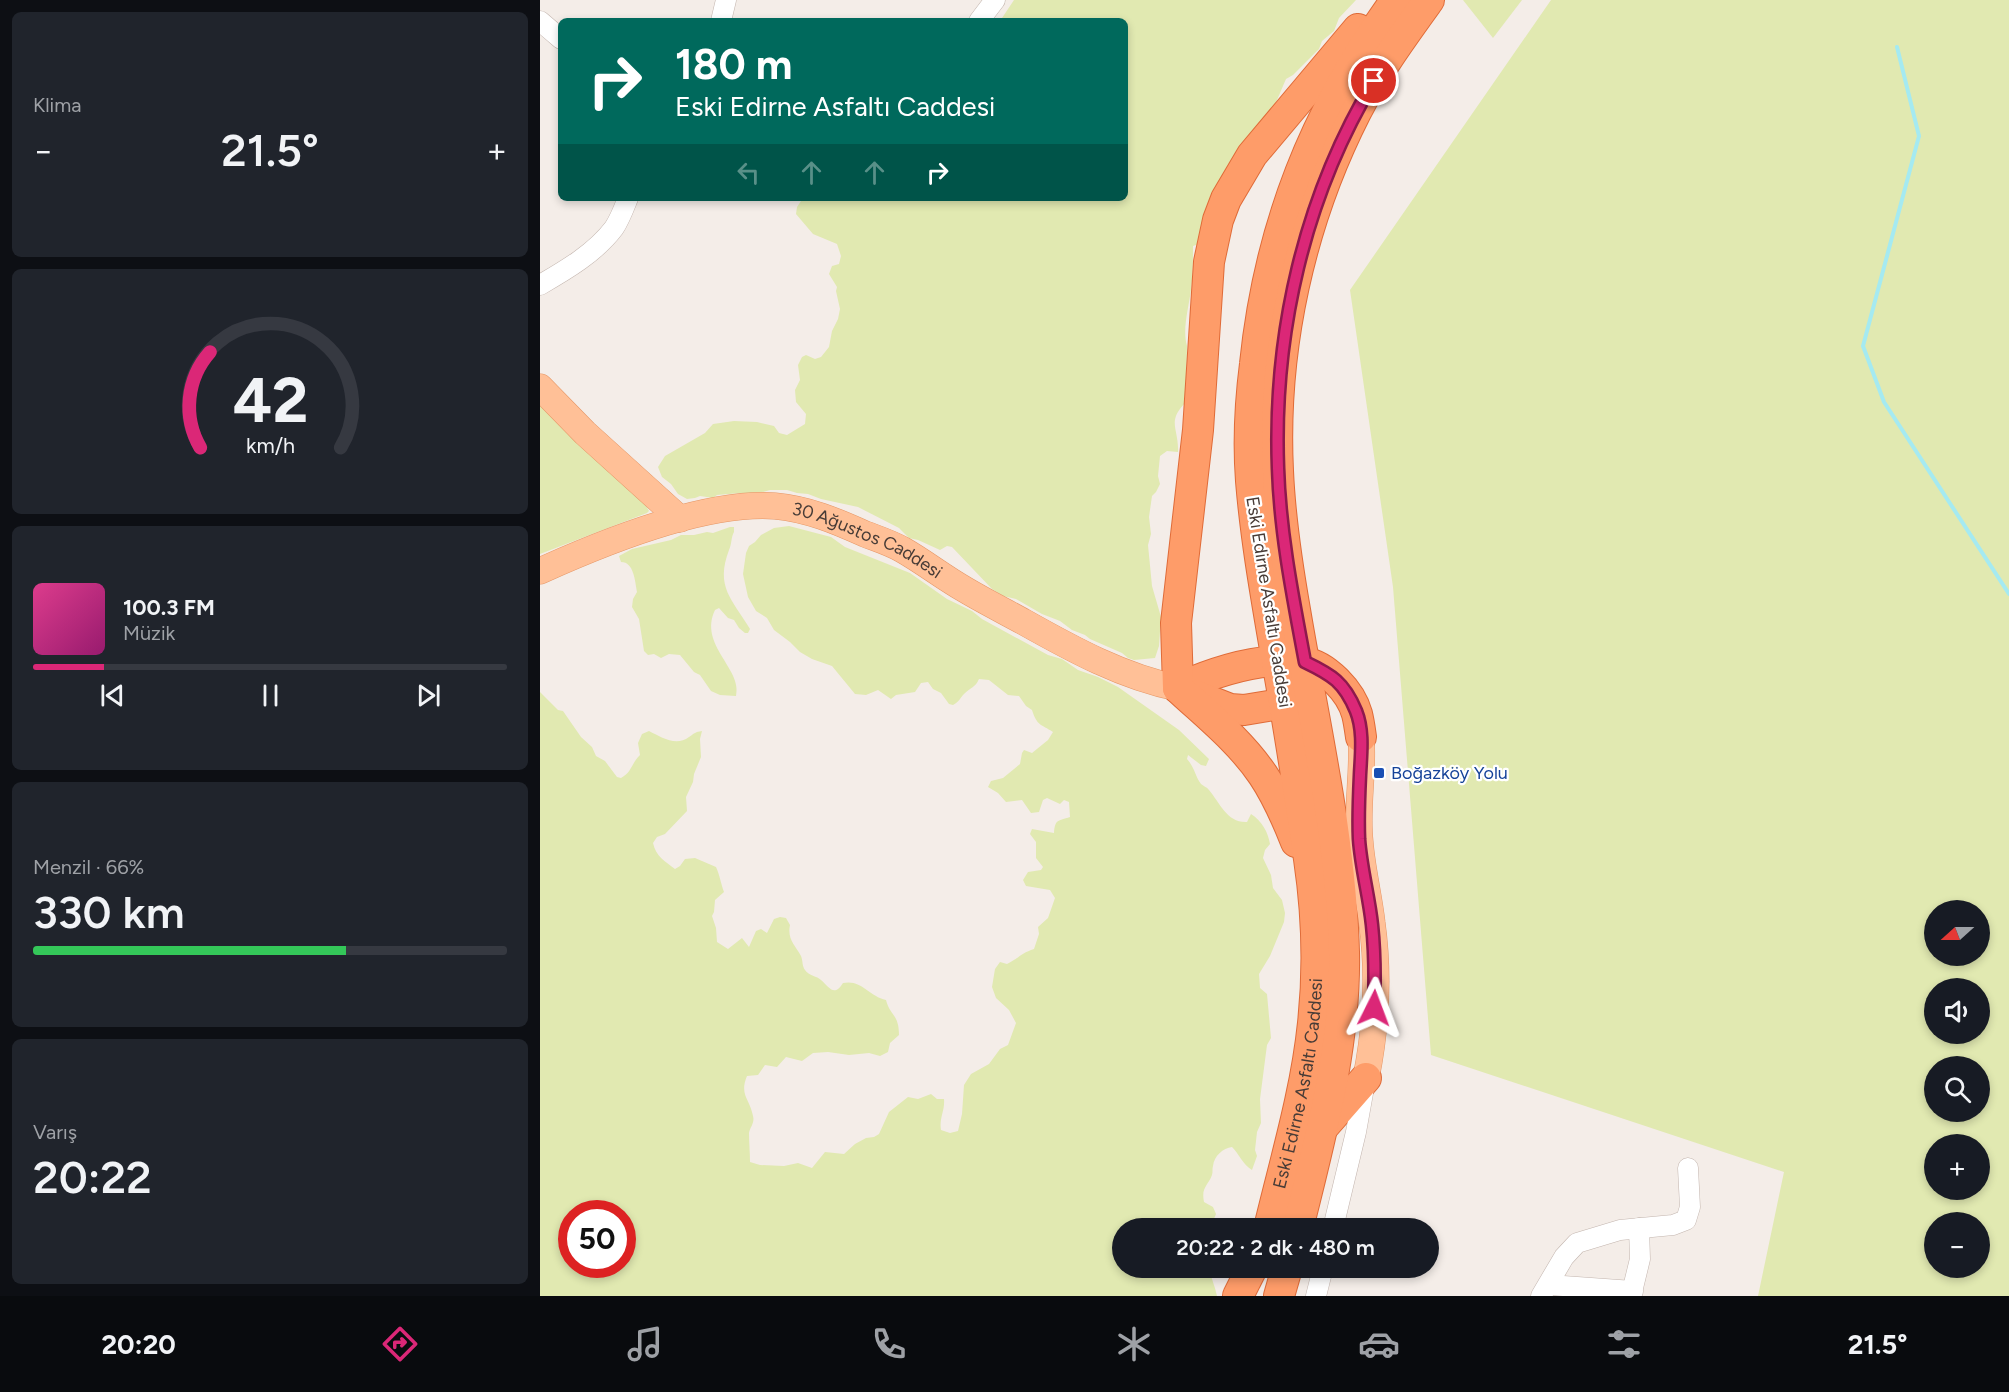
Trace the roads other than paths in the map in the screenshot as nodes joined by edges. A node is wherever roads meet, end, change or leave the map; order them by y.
1 (726, 0) edge
2 (995, 0) edge
3 (1382, 0) edge
4 (1396, 0) edge
5 (1429, 0) edge
6 (722, 18) edge
7 (981, 18) edge
8 (540, 21) edge
9 (558, 36) edge
10 (627, 201) edge
11 (540, 285) edge
12 (540, 387) edge
13 (681, 519) junction
14 (540, 571) edge
15 (1291, 662) junction
16 (1178, 688) junction
17 (1298, 701) junction
18 (1361, 737) junction
19 (1322, 752) junction
20 (1314, 896) junction
21 (1366, 1078) junction
22 (1322, 1128) junction
23 (1688, 1168) dead end
24 (1271, 1218) edge
25 (1300, 1218) edge
26 (1335, 1218) edge
27 (1639, 1228) junction
28 (1247, 1278) edge
29 (1256, 1278) edge
30 (1284, 1278) edge
31 (1320, 1278) edge
32 (1545, 1290) edge
33 (1632, 1294) edge
34 (1238, 1296) edge
35 (1252, 1296) edge
36 (1280, 1296) edge
37 (1316, 1296) edge

1 - 6 street
2 - 7 street
3 - 16 highway
4 - 15 highway, Eski Edirne Asfaltı Caddesi
5 - 15 highway, Eski Edirne Asfaltı Caddesi
8 - 9 street
10 - 11 street
12 - 13 main road
13 - 14 main road, 30 Ağustos Caddesi
13 - 16 main road, 30 Ağustos Caddesi
15 - 16 highway
15 - 17 highway, Eski Edirne Asfaltı Caddesi
15 - 18 highway
16 - 17 highway
16 - 20 highway
17 - 18 highway
17 - 19 highway, Eski Edirne Asfaltı Caddesi
17 - 20 highway, Eski Edirne Asfaltı Caddesi
18 - 19 highway
18 - 21 main road
19 - 22 highway, Eski Edirne Asfaltı Caddesi
20 - 24 highway, Eski Edirne Asfaltı Caddesi
21 - 22 highway
21 - 26 street
22 - 25 highway, Eski Edirne Asfaltı Caddesi
23 - 27 street
27 - 32 street
27 - 33 street
28 - 34 highway
29 - 35 highway
30 - 36 highway
31 - 37 street
32 - 33 street

